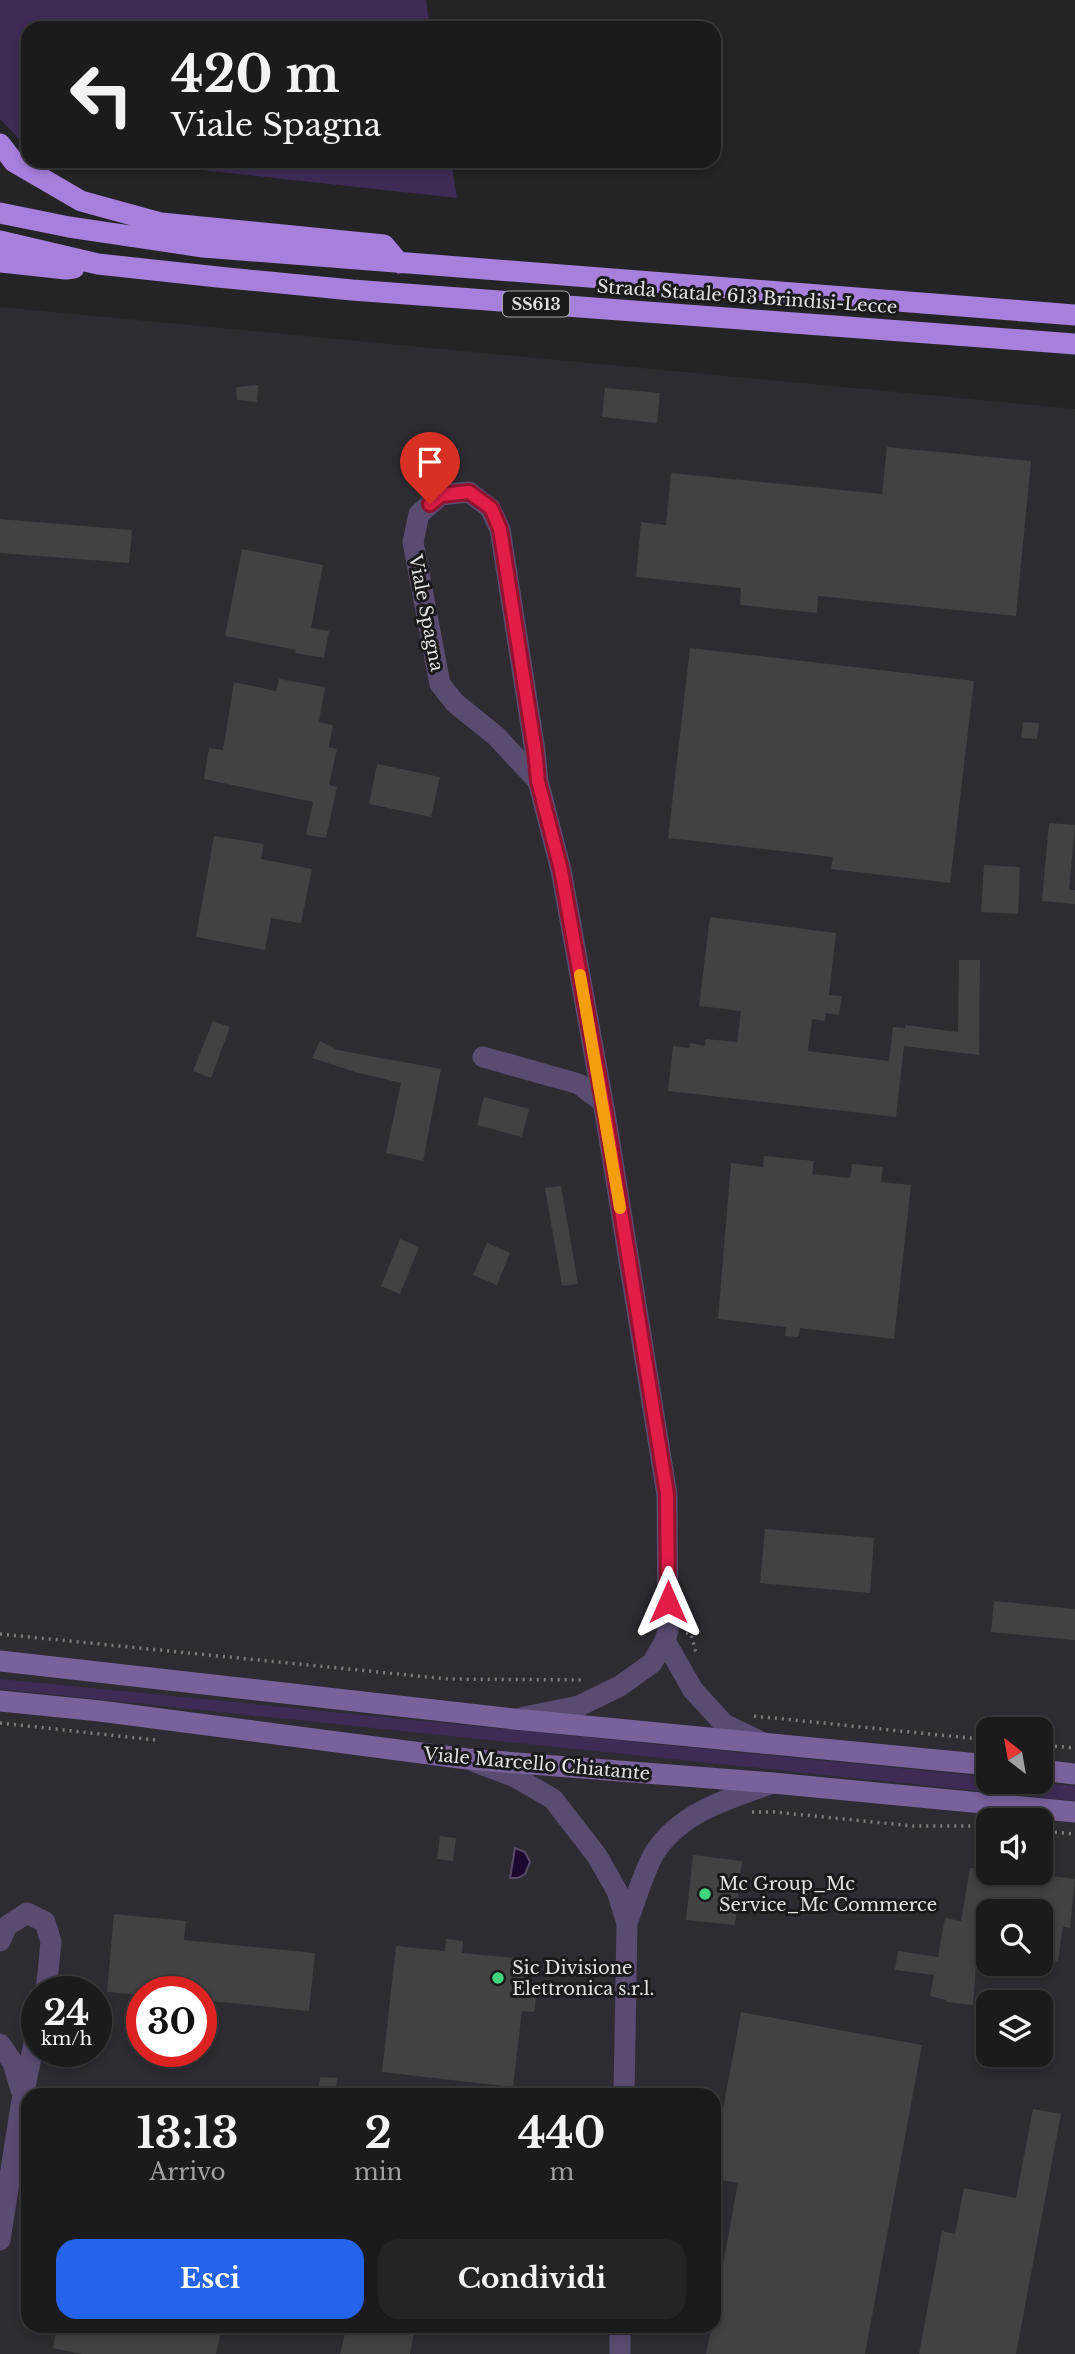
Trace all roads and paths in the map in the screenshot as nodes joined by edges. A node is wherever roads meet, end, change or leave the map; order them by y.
1 (0, 144) edge
2 (21, 166) edge
3 (24, 168) edge
4 (0, 213) edge
5 (0, 241) edge
6 (0, 262) edge
7 (399, 262) junction
8 (98, 264) junction
9 (1075, 315) edge
10 (1075, 344) edge
11 (538, 781) junction
12 (483, 1057) dead end
13 (603, 1102) junction
14 (0, 1634) edge
15 (666, 1636) junction
16 (0, 1661) edge
17 (699, 1664) dead end
18 (586, 1680) dead end
19 (0, 1701) edge
20 (747, 1713) dead end
21 (514, 1719) junction
22 (976, 1739) edge
23 (765, 1744) junction
24 (1054, 1746) edge
25 (1075, 1748) edge
26 (467, 1759) junction
27 (976, 1764) edge
28 (1054, 1772) edge
29 (1075, 1774) edge
30 (773, 1783) junction
31 (1075, 1812) edge
32 (1053, 1832) edge
33 (1075, 1834) edge
34 (627, 1923) junction
35 (0, 1941) edge
36 (48, 1976) edge
37 (0, 2044) edge
38 (29, 2067) edge
39 (25, 2088) edge
40 (624, 2088) edge
41 (21, 2106) joint
42 (0, 2240) edge
43 (620, 2333) edge
44 (620, 2354) edge

1 - 2 highway
3 - 7 highway
4 - 7 highway, Strada Statale 613 Brindisi-Lecce / SS613
5 - 8 highway, Strada Statale 613 Brindisi-Lecce / SS613
6 - 8 highway
7 - 9 highway, Strada Statale 613 Brindisi-Lecce / SS613
8 - 10 highway, Strada Statale 613 Brindisi-Lecce / SS613
11 - 11 street, Viale Spagna
11 - 13 street, Viale Spagna
12 - 13 street
13 - 15 street, Viale Spagna
14 - 18 path
15 - 17 path
15 - 21 street
15 - 23 street, Viale Spagna
16 - 21 street
19 - 26 street, Viale Marcello Chiatante
20 - 22 path
21 - 23 street
23 - 27 street
24 - 25 path
26 - 30 street, Viale Marcello Chiatante
26 - 34 street
28 - 29 street
30 - 31 street, Viale Marcello Chiatante
30 - 34 street
32 - 33 path
34 - 40 street
35 - 36 street
37 - 41 street
38 - 39 street
41 - 42 street
43 - 44 street

